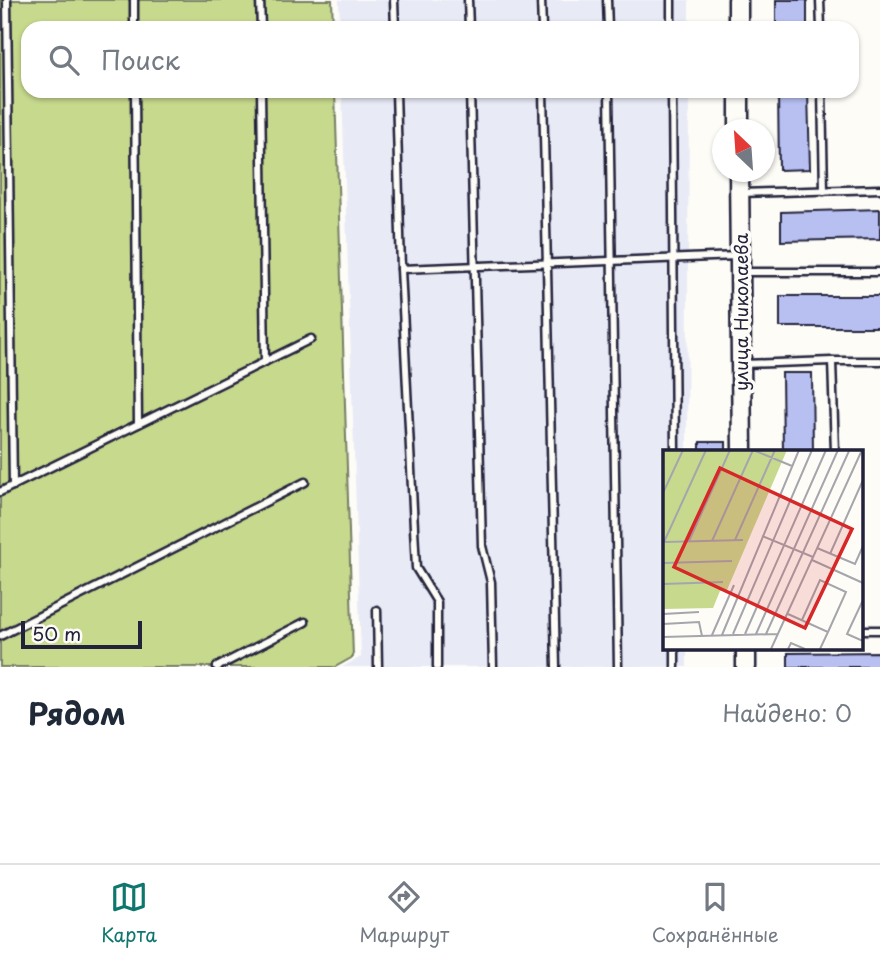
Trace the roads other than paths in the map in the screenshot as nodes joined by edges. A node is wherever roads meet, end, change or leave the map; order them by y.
1 (7, 0) edge
2 (134, 0) edge
3 (260, 0) edge
4 (394, 0) edge
5 (468, 0) edge
6 (541, 0) edge
7 (607, 0) edge
8 (671, 0) edge
9 (738, 0) edge
10 (820, 0) edge
11 (134, 21) edge
12 (261, 21) edge
13 (395, 21) edge
14 (468, 21) edge
15 (542, 21) edge
16 (608, 21) edge
17 (671, 21) edge
18 (738, 21) edge
19 (821, 21) edge
20 (135, 98) edge
21 (261, 98) edge
22 (396, 98) edge
23 (470, 98) edge
24 (543, 98) edge
25 (609, 98) edge
26 (672, 98) edge
27 (739, 98) edge
28 (822, 98) edge
29 (739, 119) edge
30 (739, 182) edge
31 (880, 190) edge
32 (824, 191) junction
33 (739, 194) junction
34 (674, 258) junction
35 (611, 261) junction
36 (546, 263) junction
37 (740, 264) junction
38 (475, 266) junction
39 (401, 269) junction
40 (880, 272) edge
41 (312, 339) dead end
42 (832, 361) junction
43 (880, 361) edge
44 (265, 362) junction
45 (740, 364) junction
46 (138, 424) junction
47 (675, 450) edge
48 (742, 450) edge
49 (835, 450) edge
50 (305, 482) dead end
51 (13, 486) junction
52 (0, 492) edge
53 (377, 610) dead end
54 (305, 622) dead end
55 (862, 630) edge
56 (880, 630) edge
57 (0, 636) edge
58 (217, 667) edge
59 (378, 667) edge
60 (437, 667) edge
61 (494, 667) edge
62 (556, 667) edge
63 (618, 667) edge

1 - 51 lane
2 - 11 lane
3 - 12 lane
4 - 13 lane
5 - 14 lane
6 - 15 lane
7 - 16 lane
8 - 17 lane
9 - 18 main road
10 - 19 lane
20 - 46 lane
21 - 44 lane
22 - 39 lane
23 - 38 lane
24 - 36 lane
25 - 35 lane
26 - 34 lane
27 - 29 main road
28 - 32 lane
30 - 33 main road, улица Николаева
31 - 32 lane
32 - 33 lane
33 - 37 main road, улица Николаева
34 - 35 lane
34 - 37 lane
34 - 47 lane
35 - 36 lane
35 - 63 lane
36 - 38 lane
36 - 62 lane
37 - 40 lane
37 - 45 main road, улица Николаева
38 - 39 lane
38 - 61 lane
39 - 60 lane
41 - 44 lane
42 - 43 lane
42 - 45 lane
42 - 49 lane
44 - 46 lane
45 - 48 main road, улица Николаева
46 - 51 lane
50 - 57 lane
51 - 52 lane
53 - 59 lane
54 - 58 lane
55 - 56 lane

